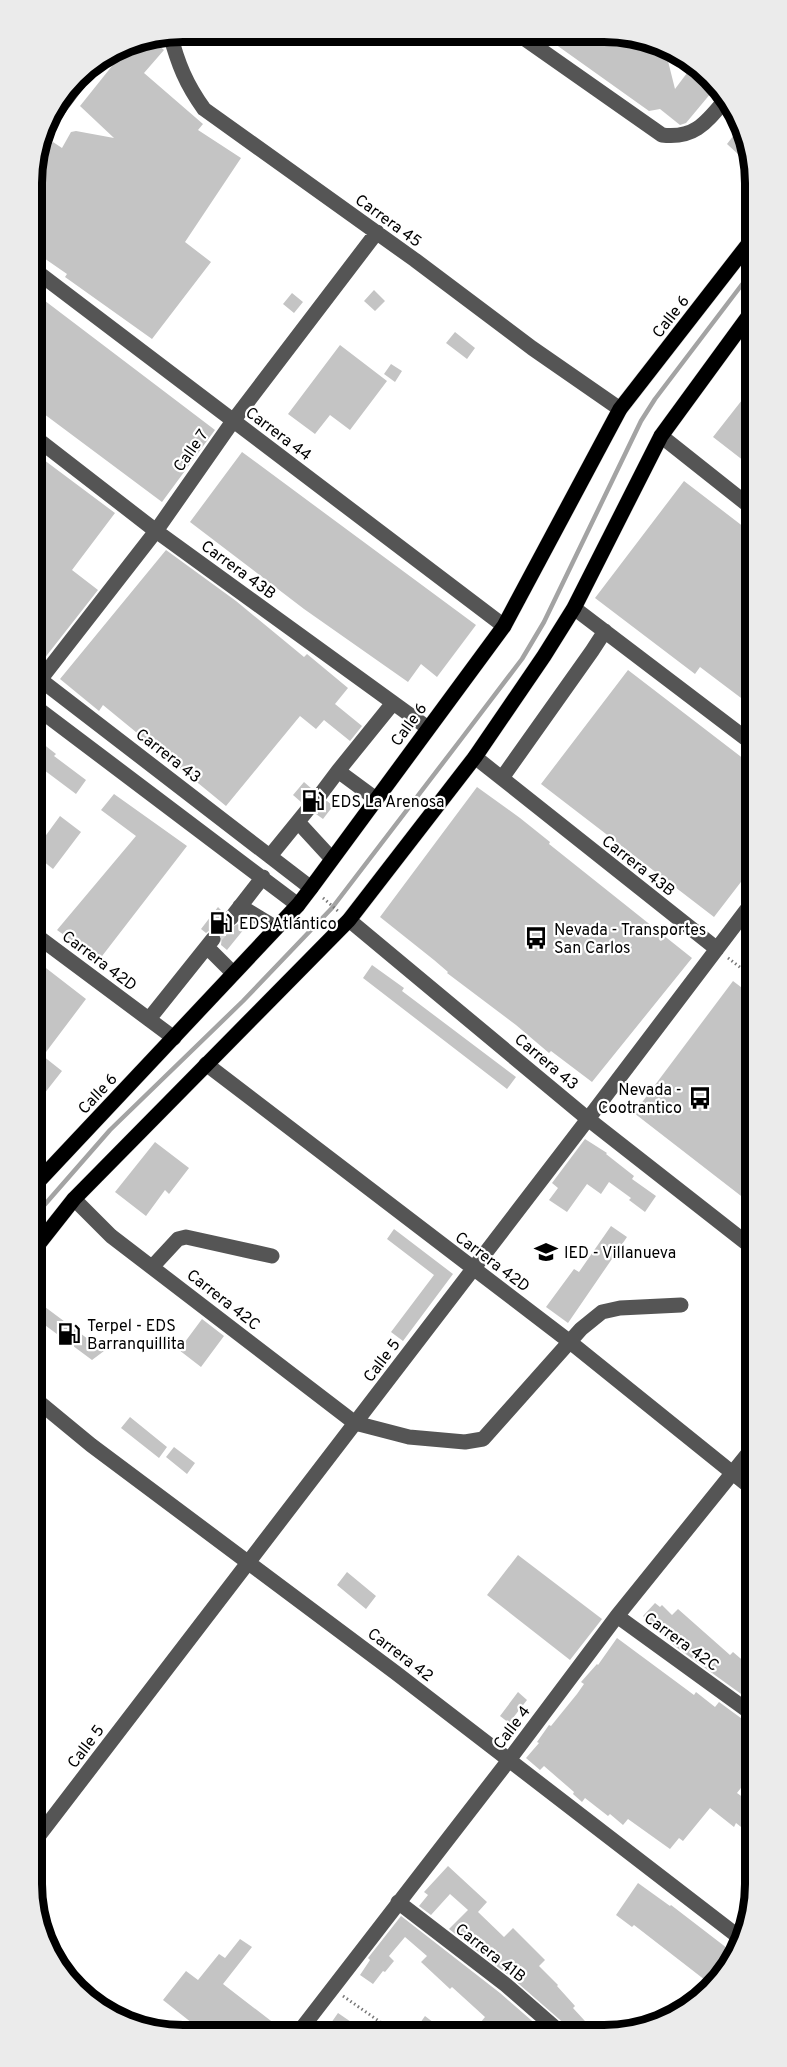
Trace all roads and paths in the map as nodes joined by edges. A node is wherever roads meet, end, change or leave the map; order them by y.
1 (173, 42) edge
2 (529, 42) edge
3 (721, 104) edge
4 (377, 232) junction
5 (745, 248) edge
6 (42, 276) edge
7 (745, 321) edge
8 (620, 408) junction
9 (233, 421) junction
10 (661, 436) junction
11 (42, 443) edge
12 (745, 503) edge
13 (156, 531) junction
14 (574, 608) junction
15 (504, 626) junction
16 (605, 631) junction
17 (42, 671) edge
18 (42, 685) edge
19 (393, 702) junction
20 (42, 712) edge
21 (428, 728) junction
22 (745, 738) edge
23 (475, 757) junction
24 (338, 771) junction
25 (502, 778) junction
26 (320, 795) dead end
27 (376, 799) junction
28 (309, 808) dead end
29 (298, 822) junction
30 (270, 856) junction
31 (332, 859) junction
32 (263, 877) junction
33 (311, 888) junction
34 (330, 903) dead end
35 (298, 904) junction
36 (337, 910) dead end
37 (745, 912) edge
38 (349, 920) junction
39 (276, 927) junction
40 (42, 940) edge
41 (717, 949) junction
42 (745, 971) edge
43 (233, 973) junction
44 (149, 1019) junction
45 (174, 1038) junction
46 (206, 1064) junction
47 (588, 1119) junction
48 (42, 1173) edge
49 (74, 1199) junction
50 (42, 1240) edge
51 (745, 1242) edge
52 (272, 1256) dead end
53 (153, 1266) junction
54 (473, 1268) junction
55 (681, 1305) dead end
56 (570, 1342) junction
57 (42, 1405) edge
58 (356, 1423) junction
59 (745, 1457) edge
60 (732, 1474) junction
61 (745, 1484) edge
62 (248, 1562) junction
63 (617, 1616) junction
64 (745, 1709) edge
65 (509, 1760) junction
66 (42, 1832) edge
67 (398, 1902) junction
68 (736, 1935) edge
69 (332, 1987) junction
70 (304, 2025) edge
71 (385, 2025) edge
72 (553, 2025) edge

1 - 4 street, Carrera 45
2 - 3 street
4 - 8 street, Carrera 45
4 - 9 street, Calle 7
5 - 8 main road, Calle 6
6 - 9 street, Carrera 44
7 - 10 main road
8 - 15 main road, Calle 6
9 - 13 street, Calle 7
9 - 15 street, Carrera 44
10 - 12 street
10 - 14 main road
11 - 13 street, Carrera 43B
13 - 17 street, Calle 7
13 - 19 street, Carrera 43B
14 - 16 street
14 - 23 main road
15 - 21 main road, Calle 6
16 - 22 street
16 - 25 street
18 - 30 street, Carrera 43
19 - 21 street, Carrera 43B
19 - 24 street
20 - 32 street
21 - 27 main road, Calle 6
23 - 25 street, Carrera 43B
23 - 38 main road
24 - 26 street
24 - 27 street
25 - 41 street, Carrera 43B
27 - 31 main road, Calle 6
28 - 29 street
29 - 30 street
29 - 31 street
30 - 33 street, Carrera 43
31 - 33 main road, Calle 6
32 - 35 street
32 - 39 street
33 - 35 main road, Calle 6
34 - 36 path
35 - 39 main road, Calle 6
37 - 41 street, Calle 5
38 - 46 main road
38 - 47 street, Carrera 43
39 - 43 main road, Calle 6
40 - 44 street, Carrera 42D
41 - 42 path
41 - 47 street, Calle 5
43 - 44 street
43 - 45 main road, Calle 6
44 - 45 street, Carrera 42D
45 - 48 main road, Calle 6
46 - 49 main road
46 - 54 street, Carrera 42D
47 - 51 street, Carrera 43
47 - 54 street, Calle 5
49 - 50 main road
49 - 53 street, Carrera 42C
52 - 53 street
53 - 58 street, Carrera 42C
54 - 56 street, Carrera 42D
54 - 58 street, Calle 5
55 - 56 street
56 - 58 street
56 - 60 street, Carrera 42D
57 - 62 street, Carrera 42
58 - 62 street, Calle 5
59 - 60 street, Calle 4
60 - 61 street, Carrera 42D
60 - 63 street, Calle 4
62 - 65 street, Carrera 42
62 - 66 street, Calle 5
63 - 64 street, Carrera 42C
63 - 65 street, Calle 4
65 - 67 street, Calle 4
65 - 68 street, Carrera 42
67 - 69 street, Calle 4
67 - 72 street, Carrera 41B
69 - 70 street, Calle 4
69 - 71 path

